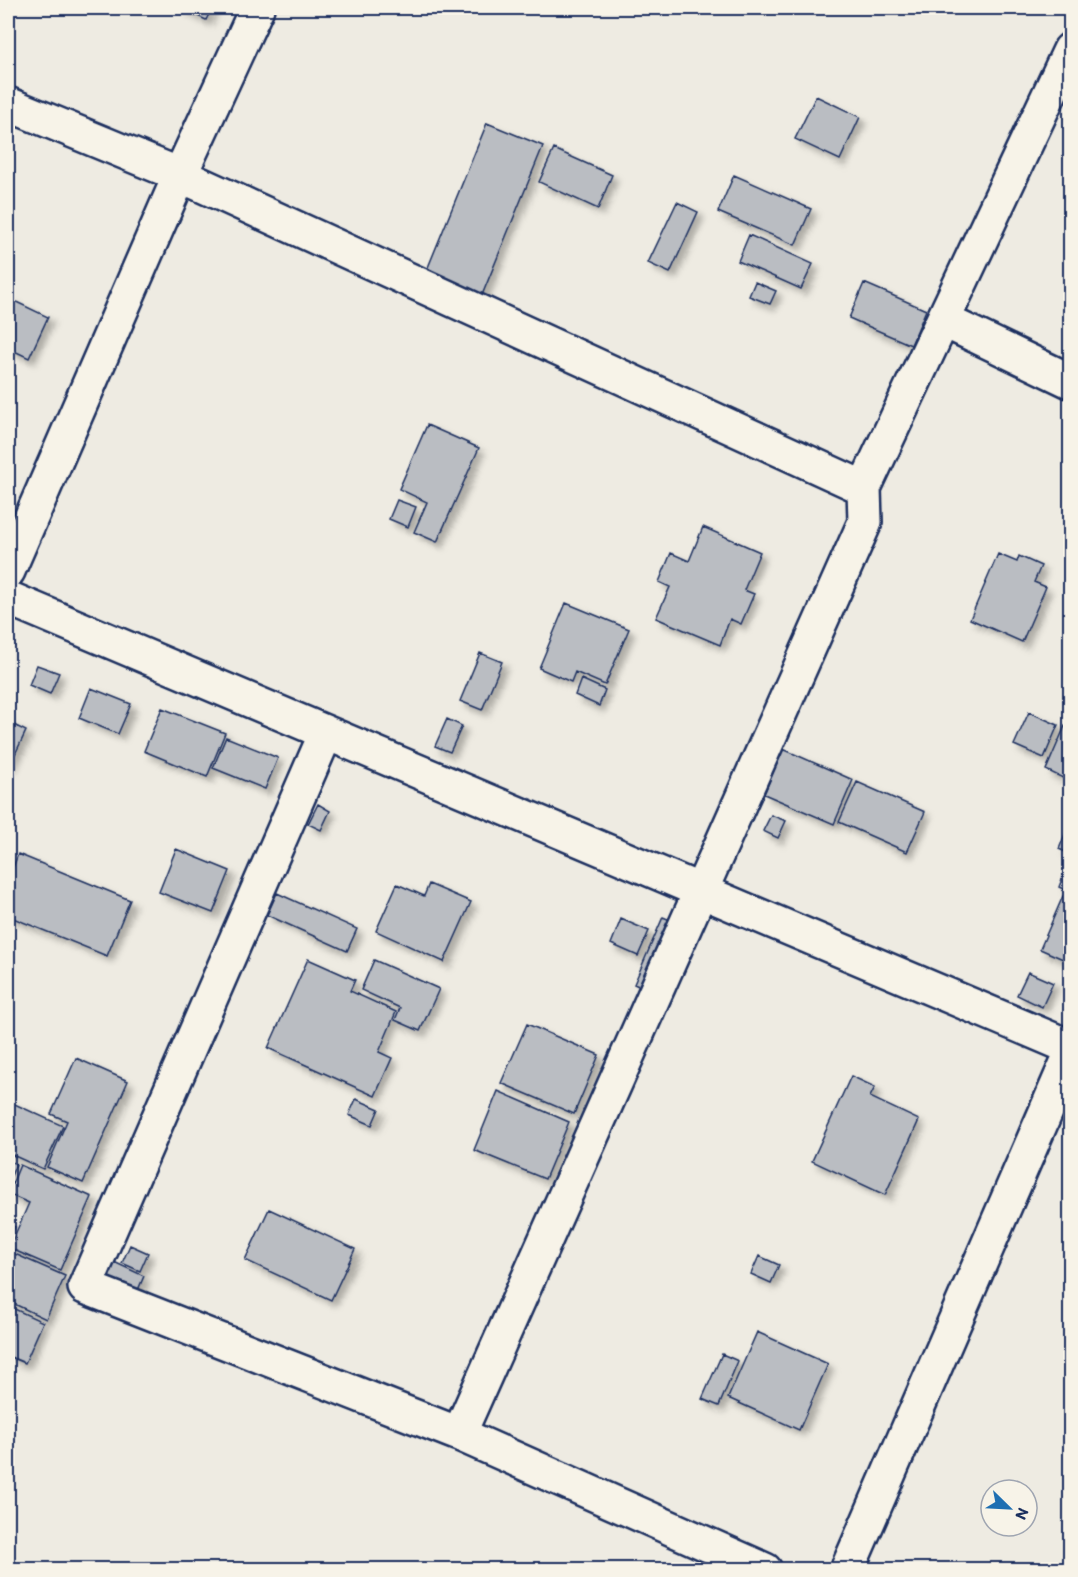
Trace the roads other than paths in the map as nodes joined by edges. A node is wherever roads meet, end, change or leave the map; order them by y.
1 (257, 8) edge
2 (1071, 50) edge
3 (8, 104) edge
4 (180, 175) junction
5 (943, 320) junction
6 (1071, 381) edge
7 (864, 488) junction
8 (8, 571) edge
9 (8, 598) edge
10 (326, 733) junction
11 (700, 891) junction
12 (1071, 1047) edge
13 (1071, 1056) edge
14 (459, 1434) junction
15 (765, 1569) edge
16 (847, 1569) edge

1 - 4 street
2 - 5 street
3 - 4 street
4 - 7 street
4 - 8 street
5 - 6 street
5 - 7 street
7 - 11 street
9 - 10 street
10 - 11 street
10 - 14 street
11 - 12 street
11 - 14 street
13 - 16 street
14 - 15 street

